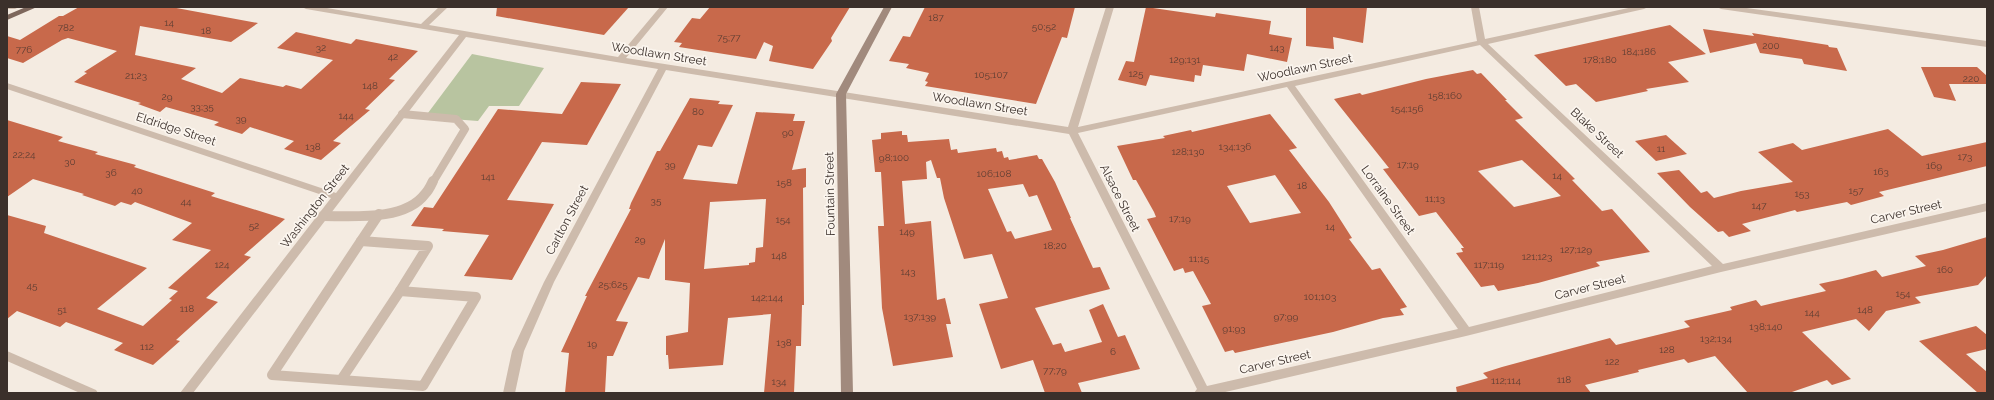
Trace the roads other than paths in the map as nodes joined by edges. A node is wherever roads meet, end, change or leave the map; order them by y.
1 (7, 7) edge
2 (15, 7) edge
3 (33, 7) edge
4 (306, 7) edge
5 (444, 7) edge
6 (664, 7) edge
7 (888, 7) edge
8 (1110, 7) edge
9 (1475, 7) edge
10 (1644, 7) edge
11 (1721, 7) edge
12 (7, 18) edge
13 (422, 27) junction
14 (464, 34) junction
15 (1482, 42) junction
16 (1987, 44) edge
17 (620, 60) junction
18 (664, 66) junction
19 (1289, 84) junction
20 (7, 86) edge
21 (841, 94) junction
22 (402, 114) junction
23 (1072, 131) junction
24 (338, 197) junction
25 (1987, 207) edge
26 (379, 214) junction
27 (323, 216) junction
28 (361, 241) junction
29 (1721, 268) junction
30 (400, 291) junction
31 (1466, 332) junction
32 (7, 356) edge
33 (341, 380) junction
34 (1202, 392) edge
35 (92, 393) edge
36 (186, 393) edge
37 (509, 393) edge
38 (847, 393) edge

1 - 2 street
3 - 12 main road
4 - 13 street, Woodlawn Street
5 - 13 street
6 - 17 street
7 - 21 street, Fountain Street
8 - 23 street
9 - 15 street
10 - 15 street, Woodlawn Street
11 - 16 street
13 - 14 street, Woodlawn Street
14 - 17 street, Woodlawn Street
14 - 22 street, Washington Street
15 - 19 street, Woodlawn Street
15 - 29 street, Blake Street
17 - 18 street, Woodlawn Street
18 - 21 street, Woodlawn Street
18 - 37 street, Carlton Street
19 - 23 street, Woodlawn Street
19 - 31 street, Lorraine Street
20 - 24 street, Eldridge Street
21 - 23 street, Woodlawn Street
21 - 38 street, Fountain Street
22 - 24 street, Washington Street
22 - 26 lane
23 - 34 street, Alsace Street
24 - 27 street, Washington Street
25 - 29 street, Carver Street
26 - 27 lane
26 - 28 lane
27 - 36 street, Washington Street
28 - 30 lane
28 - 33 lane
29 - 31 street, Carver Street
30 - 33 lane
30 - 33 lane
31 - 34 street, Carver Street
32 - 35 street

